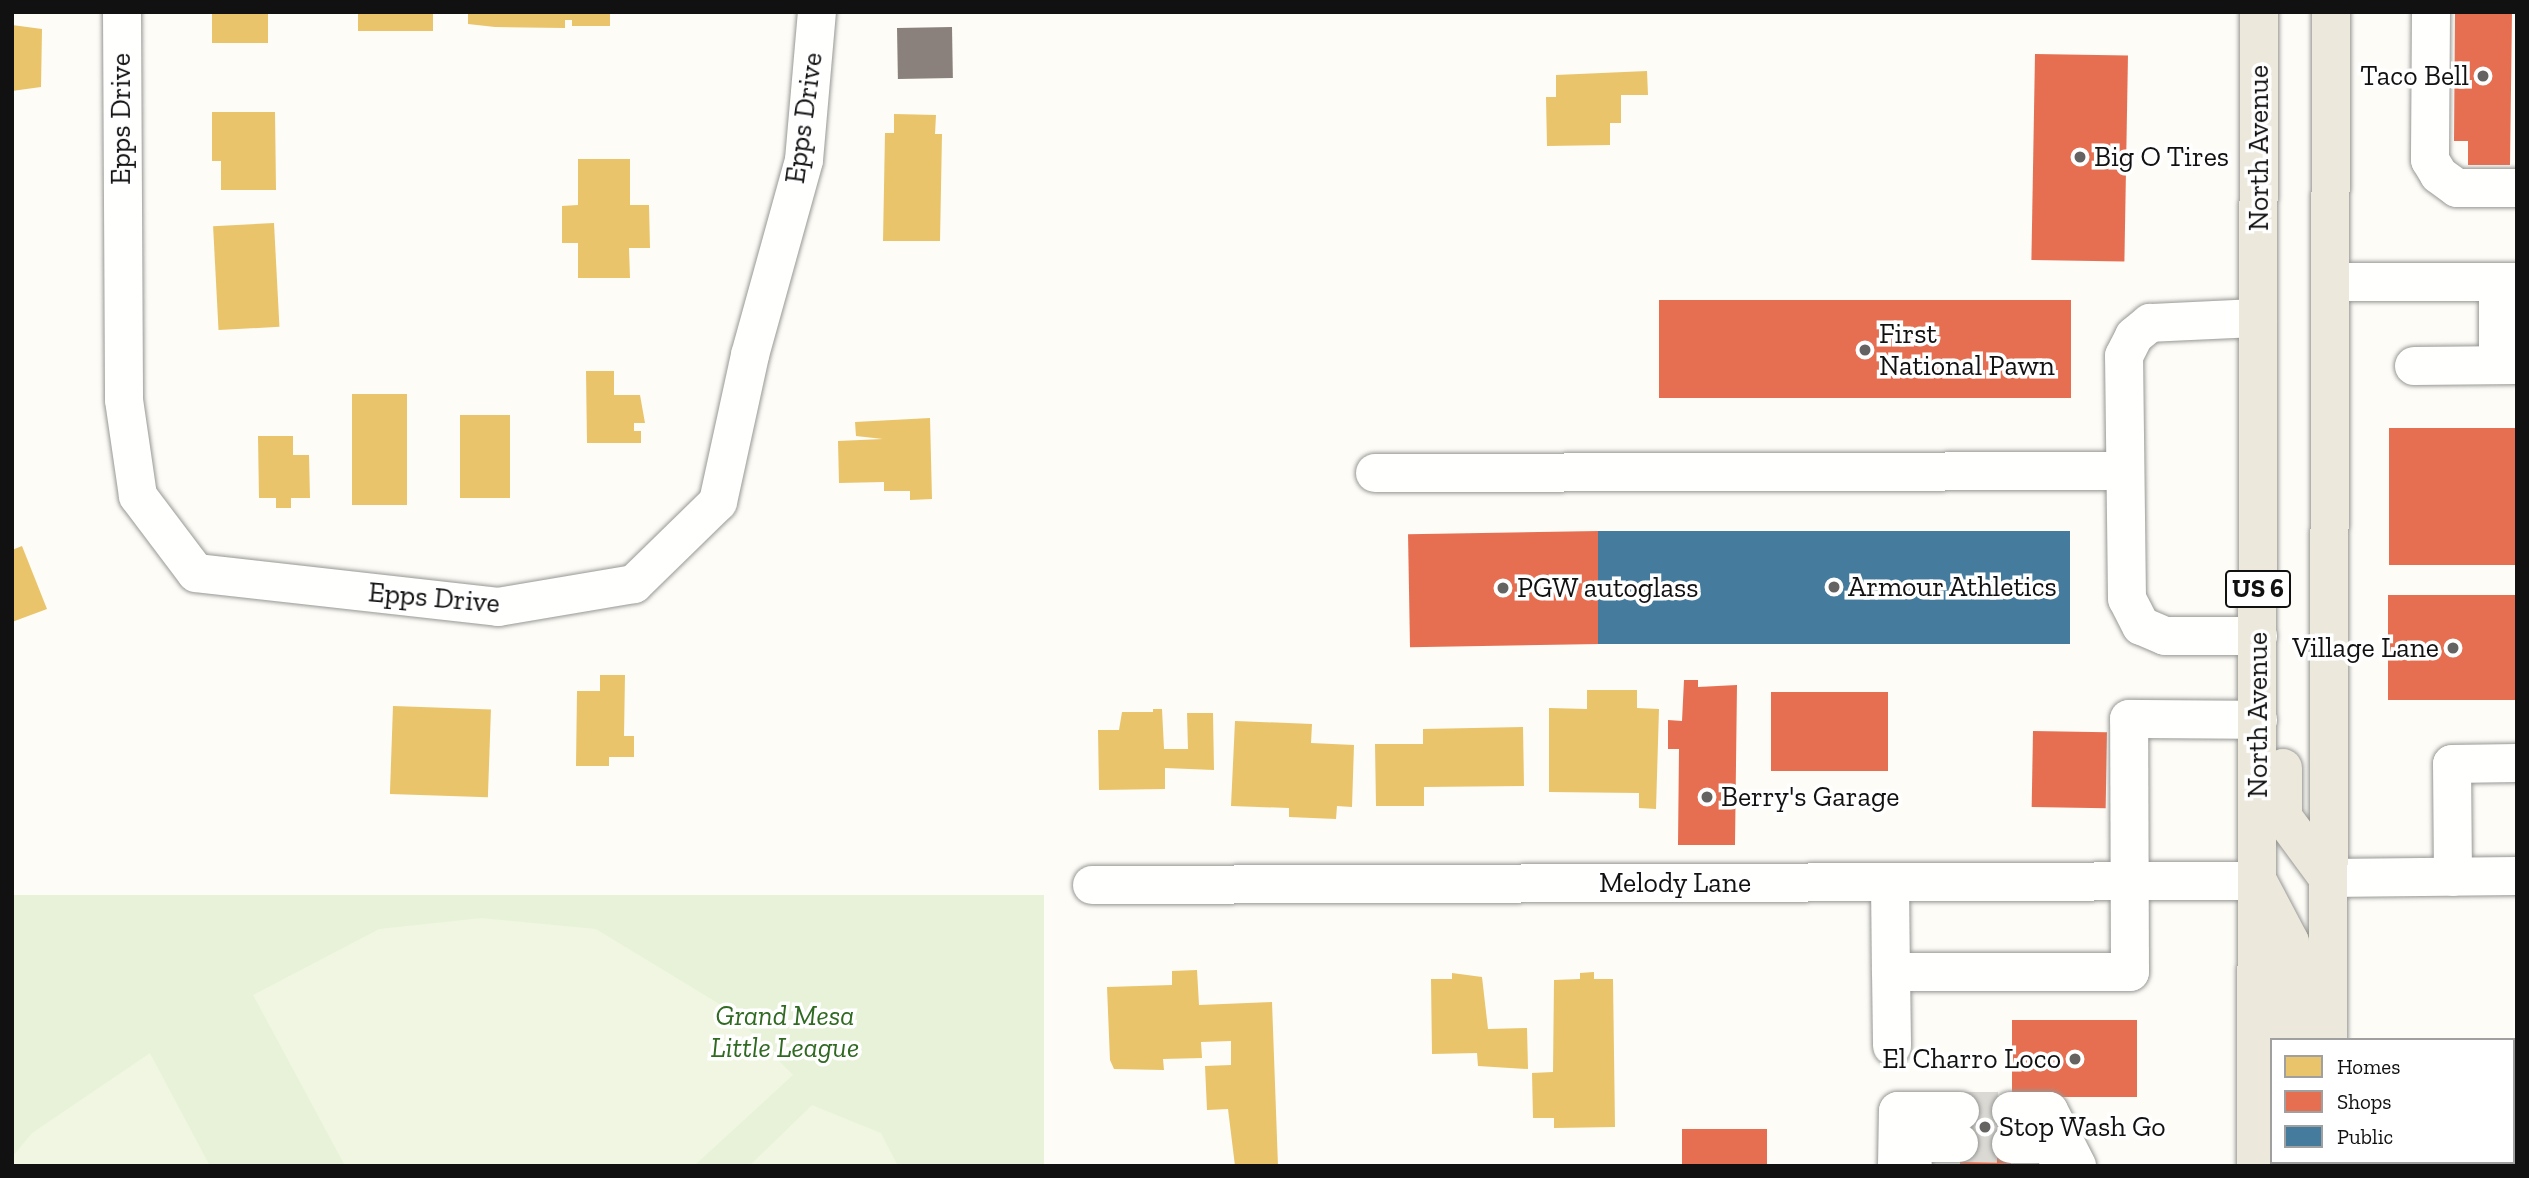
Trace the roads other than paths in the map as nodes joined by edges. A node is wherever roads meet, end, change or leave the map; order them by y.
1 (122, 12) edge
2 (817, 12) edge
3 (2259, 12) edge
4 (2331, 12) edge
5 (2431, 12) edge
6 (2517, 188) edge
7 (2330, 282) junction
8 (2507, 282) edge
9 (2259, 318) junction
10 (2507, 365) edge
11 (2414, 366) dead end
12 (2125, 471) junction
13 (1375, 473) dead end
14 (2259, 549) junction
15 (2258, 636) junction
16 (2258, 720) junction
17 (2517, 763) edge
18 (2517, 876) edge
19 (2453, 877) junction
20 (2329, 878) junction
21 (2258, 881) junction
22 (1890, 883) junction
23 (2130, 883) junction
24 (1092, 885) dead end
25 (1891, 972) junction
26 (2290, 1038) edge
27 (2329, 1038) edge
28 (1892, 1046) dead end
29 (1959, 1127) tunnel mouth
30 (1903, 1158) edge
31 (2064, 1166) edge
32 (2077, 1166) edge
33 (2256, 1166) edge

1 - 2 street, Epps Drive
3 - 9 main road, North Avenue / US 6
4 - 7 main road, US 6
5 - 6 street
7 - 8 street
7 - 20 main road, US 6
8 - 10 street
9 - 12 street
9 - 14 main road, North Avenue / US 6
10 - 11 street
12 - 13 street
12 - 15 street
14 - 15 main road, North Avenue / US 6
14 - 20 main road
15 - 16 main road, North Avenue / US 6
16 - 21 main road, North Avenue / US 6
16 - 23 street
17 - 19 street
18 - 19 street
19 - 20 street
20 - 27 main road, US 6
21 - 23 street, Melody Lane
21 - 26 main road
21 - 33 main road, North Avenue / US 6
22 - 23 street, Melody Lane
22 - 24 street, Melody Lane
22 - 25 street
23 - 25 street
25 - 28 street
29 - 30 street
31 - 32 street

